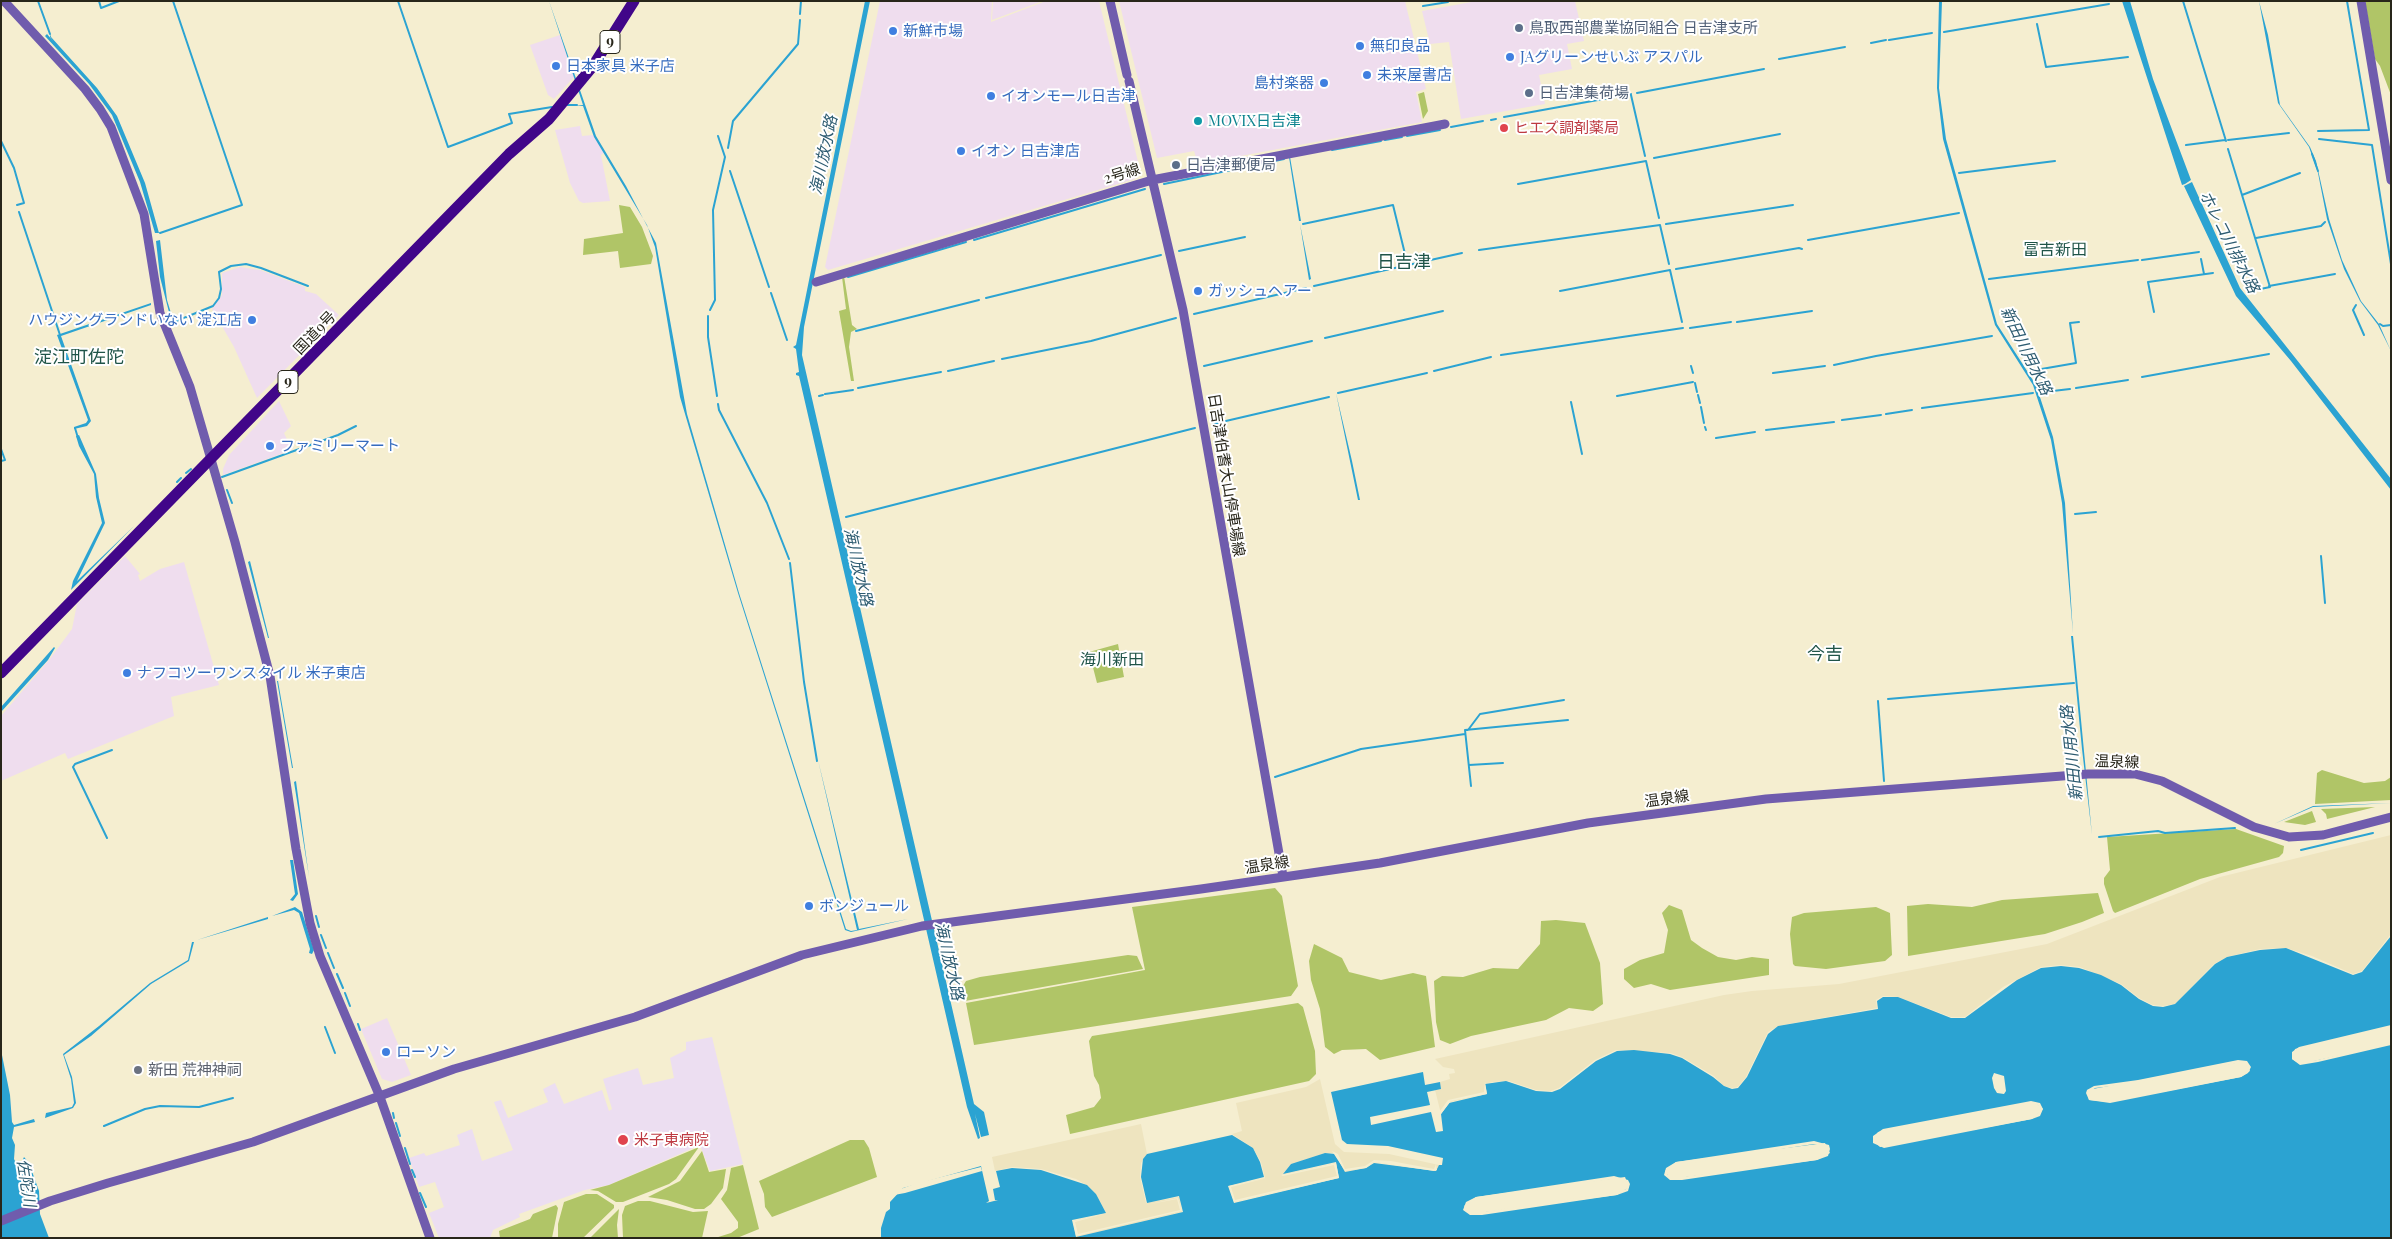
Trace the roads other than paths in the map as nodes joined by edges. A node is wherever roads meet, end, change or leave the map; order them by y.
1 (4, 1) edge
2 (634, 1) edge
3 (1110, 1) edge
4 (2362, 1) edge
5 (1445, 124) dead end
6 (1152, 180) junction
7 (2391, 180) edge
8 (816, 282) dead end
9 (211, 462) junction
10 (1, 673) edge
11 (2391, 817) edge
12 (1283, 876) junction
13 (380, 1097) junction
14 (1, 1221) edge
15 (430, 1238) edge

1 - 9 street
2 - 9 highway, 国道9号 / 9
3 - 6 street, 日吉津伯耆大山停車場線
4 - 7 street
5 - 6 street, 2号線
6 - 8 street, 2号線
6 - 12 street, 日吉津伯耆大山停車場線
9 - 10 highway, 国道9号 / 9
9 - 13 street
11 - 12 street, 温泉線
12 - 13 street, 温泉線
13 - 14 street, 温泉線
13 - 15 street

